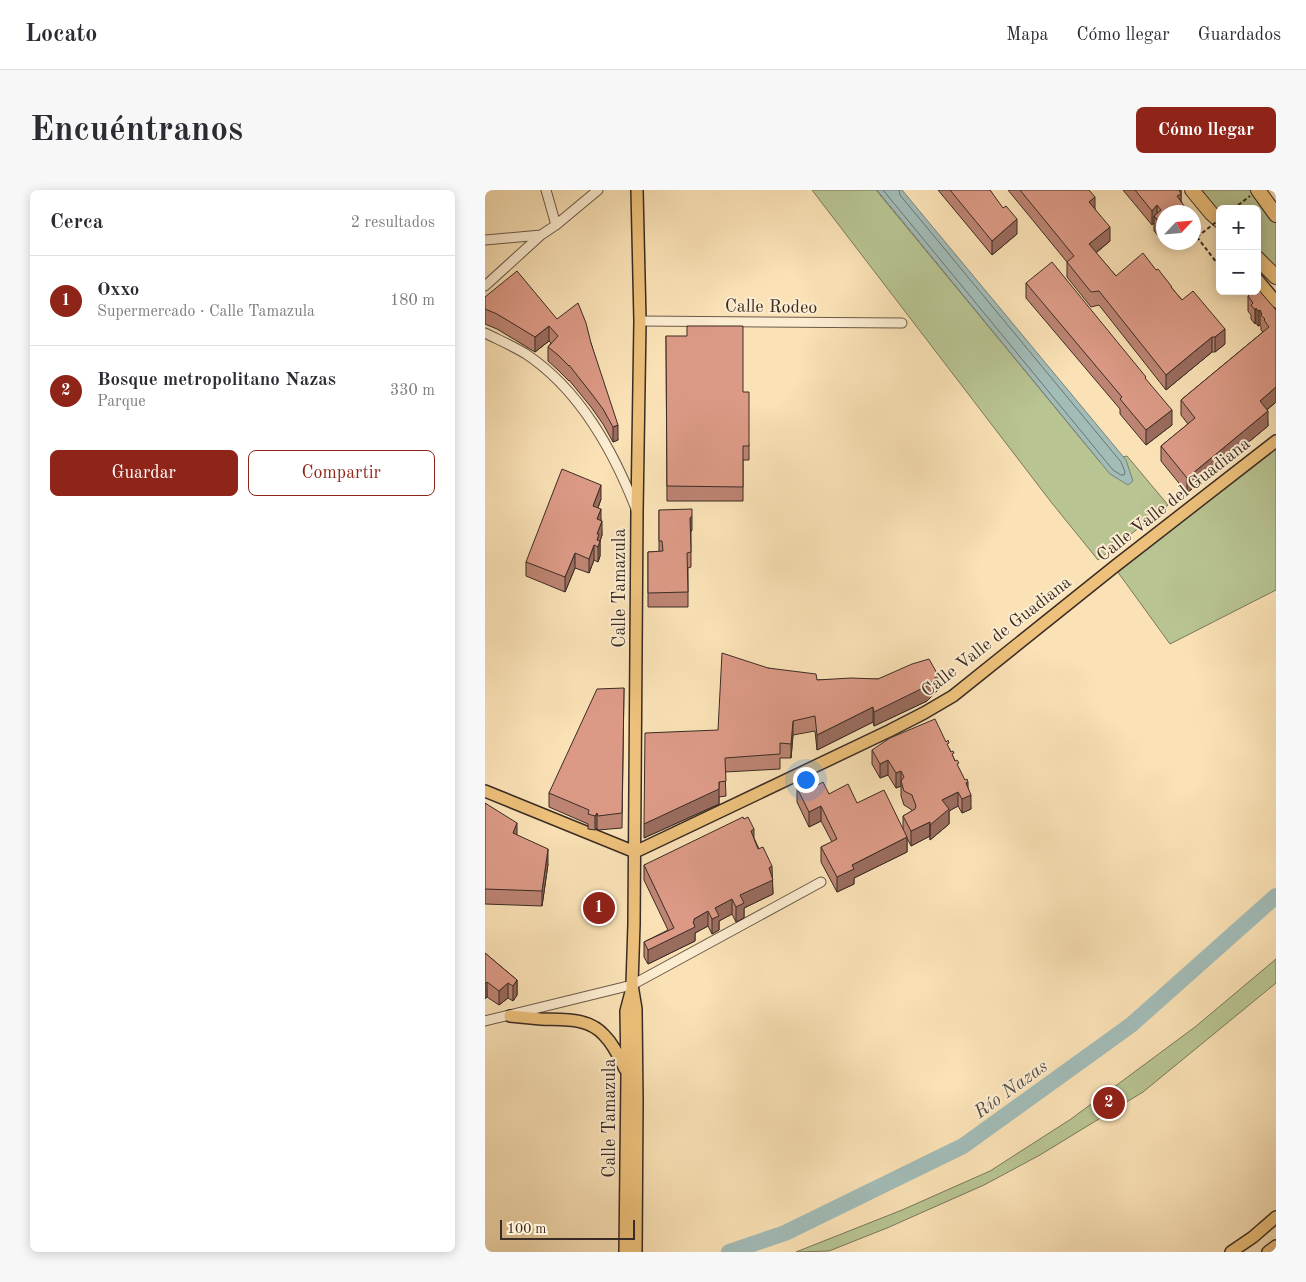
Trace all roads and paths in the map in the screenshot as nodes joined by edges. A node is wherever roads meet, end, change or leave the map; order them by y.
1 (547, 190) edge
2 (598, 190) edge
3 (637, 190) edge
4 (1192, 190) edge
5 (1258, 194) edge
6 (1240, 205) edge
7 (1276, 208) edge
8 (1276, 215) edge
9 (1216, 217) edge
10 (1216, 219) edge
11 (555, 225) junction
12 (541, 235) junction
13 (485, 240) edge
14 (1216, 262) edge
15 (1261, 262) edge
16 (1276, 277) edge
17 (1261, 284) edge
18 (485, 286) edge
19 (1276, 302) edge
20 (640, 321) junction
21 (902, 324) dead end
22 (485, 334) edge
23 (1276, 441) edge
24 (637, 512) junction
25 (1091, 585) joint
26 (485, 791) edge
27 (635, 852) junction
28 (821, 882) dead end
29 (632, 986) junction
30 (510, 1016) junction
31 (485, 1021) edge
32 (627, 1074) junction
33 (631, 1134) junction
34 (1276, 1217) edge
35 (1276, 1246) edge
36 (625, 1252) edge
37 (636, 1252) edge
38 (1232, 1252) edge
39 (1269, 1252) edge

1 - 11 street
2 - 11 street
3 - 20 main road, Calle Tamazula
4 - 9 highway
5 - 6 path
5 - 7 main road
5 - 8 highway
10 - 14 path, bridge
11 - 12 street
12 - 13 street
12 - 18 street
15 - 16 highway
17 - 19 main road
20 - 21 street, Calle Rodeo
20 - 24 main road, Calle Tamazula
22 - 24 street
23 - 25 main road, Calle Valle del Guadiana
24 - 27 main road, Calle Tamazula
25 - 27 main road, Calle Valle de Guadiana
26 - 27 main road
27 - 29 main road, Calle Tamazula
28 - 29 street
29 - 30 street
29 - 32 main road, Calle Tamazula
29 - 33 main road, Calle Tamazula
30 - 31 street
30 - 32 main road
32 - 33 main road, Calle Tamazula
33 - 36 main road, Calle Tamazula
33 - 37 main road, Calle Tamazula
34 - 38 main road
35 - 39 main road

